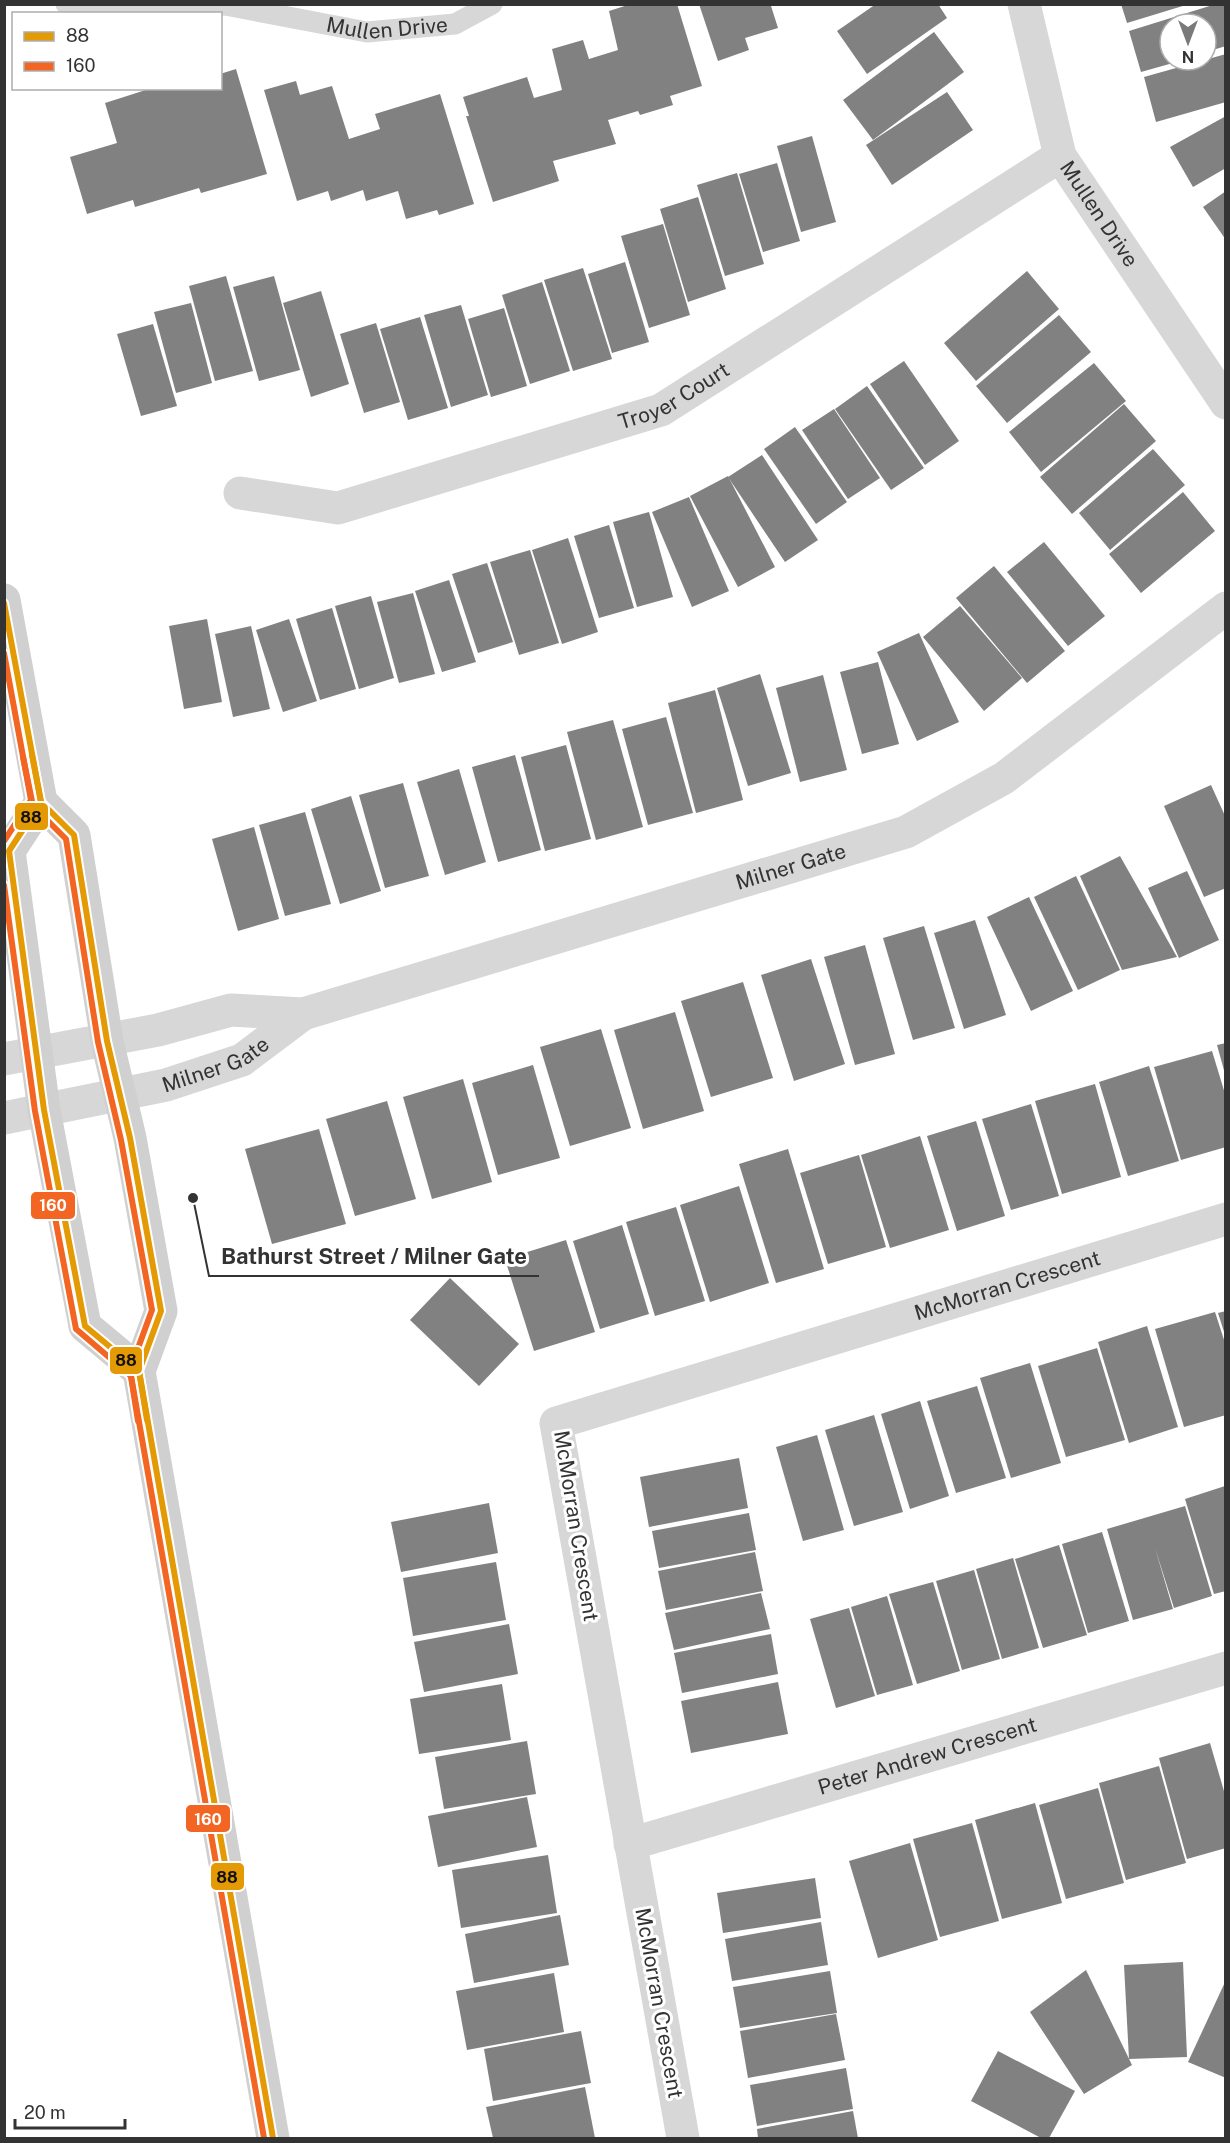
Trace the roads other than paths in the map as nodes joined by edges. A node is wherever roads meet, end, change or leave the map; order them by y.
1 (66, 4) edge
2 (492, 4) edge
3 (1024, 4) edge
4 (101, 12) edge
5 (129, 12) edge
6 (1060, 156) junction
7 (1226, 403) edge
8 (240, 493) dead end
9 (4, 600) edge
10 (1226, 608) edge
11 (8, 641) edge
12 (40, 802) junction
13 (303, 1014) junction
14 (107, 1041) junction
15 (37, 1054) junction
16 (4, 1059) edge
17 (118, 1096) junction
18 (45, 1110) junction
19 (4, 1118) edge
20 (1226, 1219) edge
21 (139, 1371) junction
22 (1226, 1668) edge
23 (630, 1844) junction
24 (273, 2139) edge
25 (683, 2139) edge

1 - 4 lane, Mullen Drive
2 - 5 lane, Mullen Drive
3 - 6 street, Mullen Drive
6 - 7 street, Mullen Drive
6 - 8 street, Troyer Court
9 - 11 main road
10 - 13 street, Milner Gate
11 - 12 main road
12 - 14 main road
12 - 15 main road
13 - 14 street, Milner Gate
13 - 17 street, Milner Gate
14 - 15 street, Milner Gate
14 - 17 main road
15 - 16 street, Milner Gate
15 - 18 main road
17 - 18 street, Milner Gate
17 - 21 main road
18 - 19 street, Milner Gate
18 - 21 main road
20 - 23 street, McMorran Crescent
21 - 24 main road
22 - 23 street, Peter Andrew Crescent
23 - 25 street, McMorran Crescent

